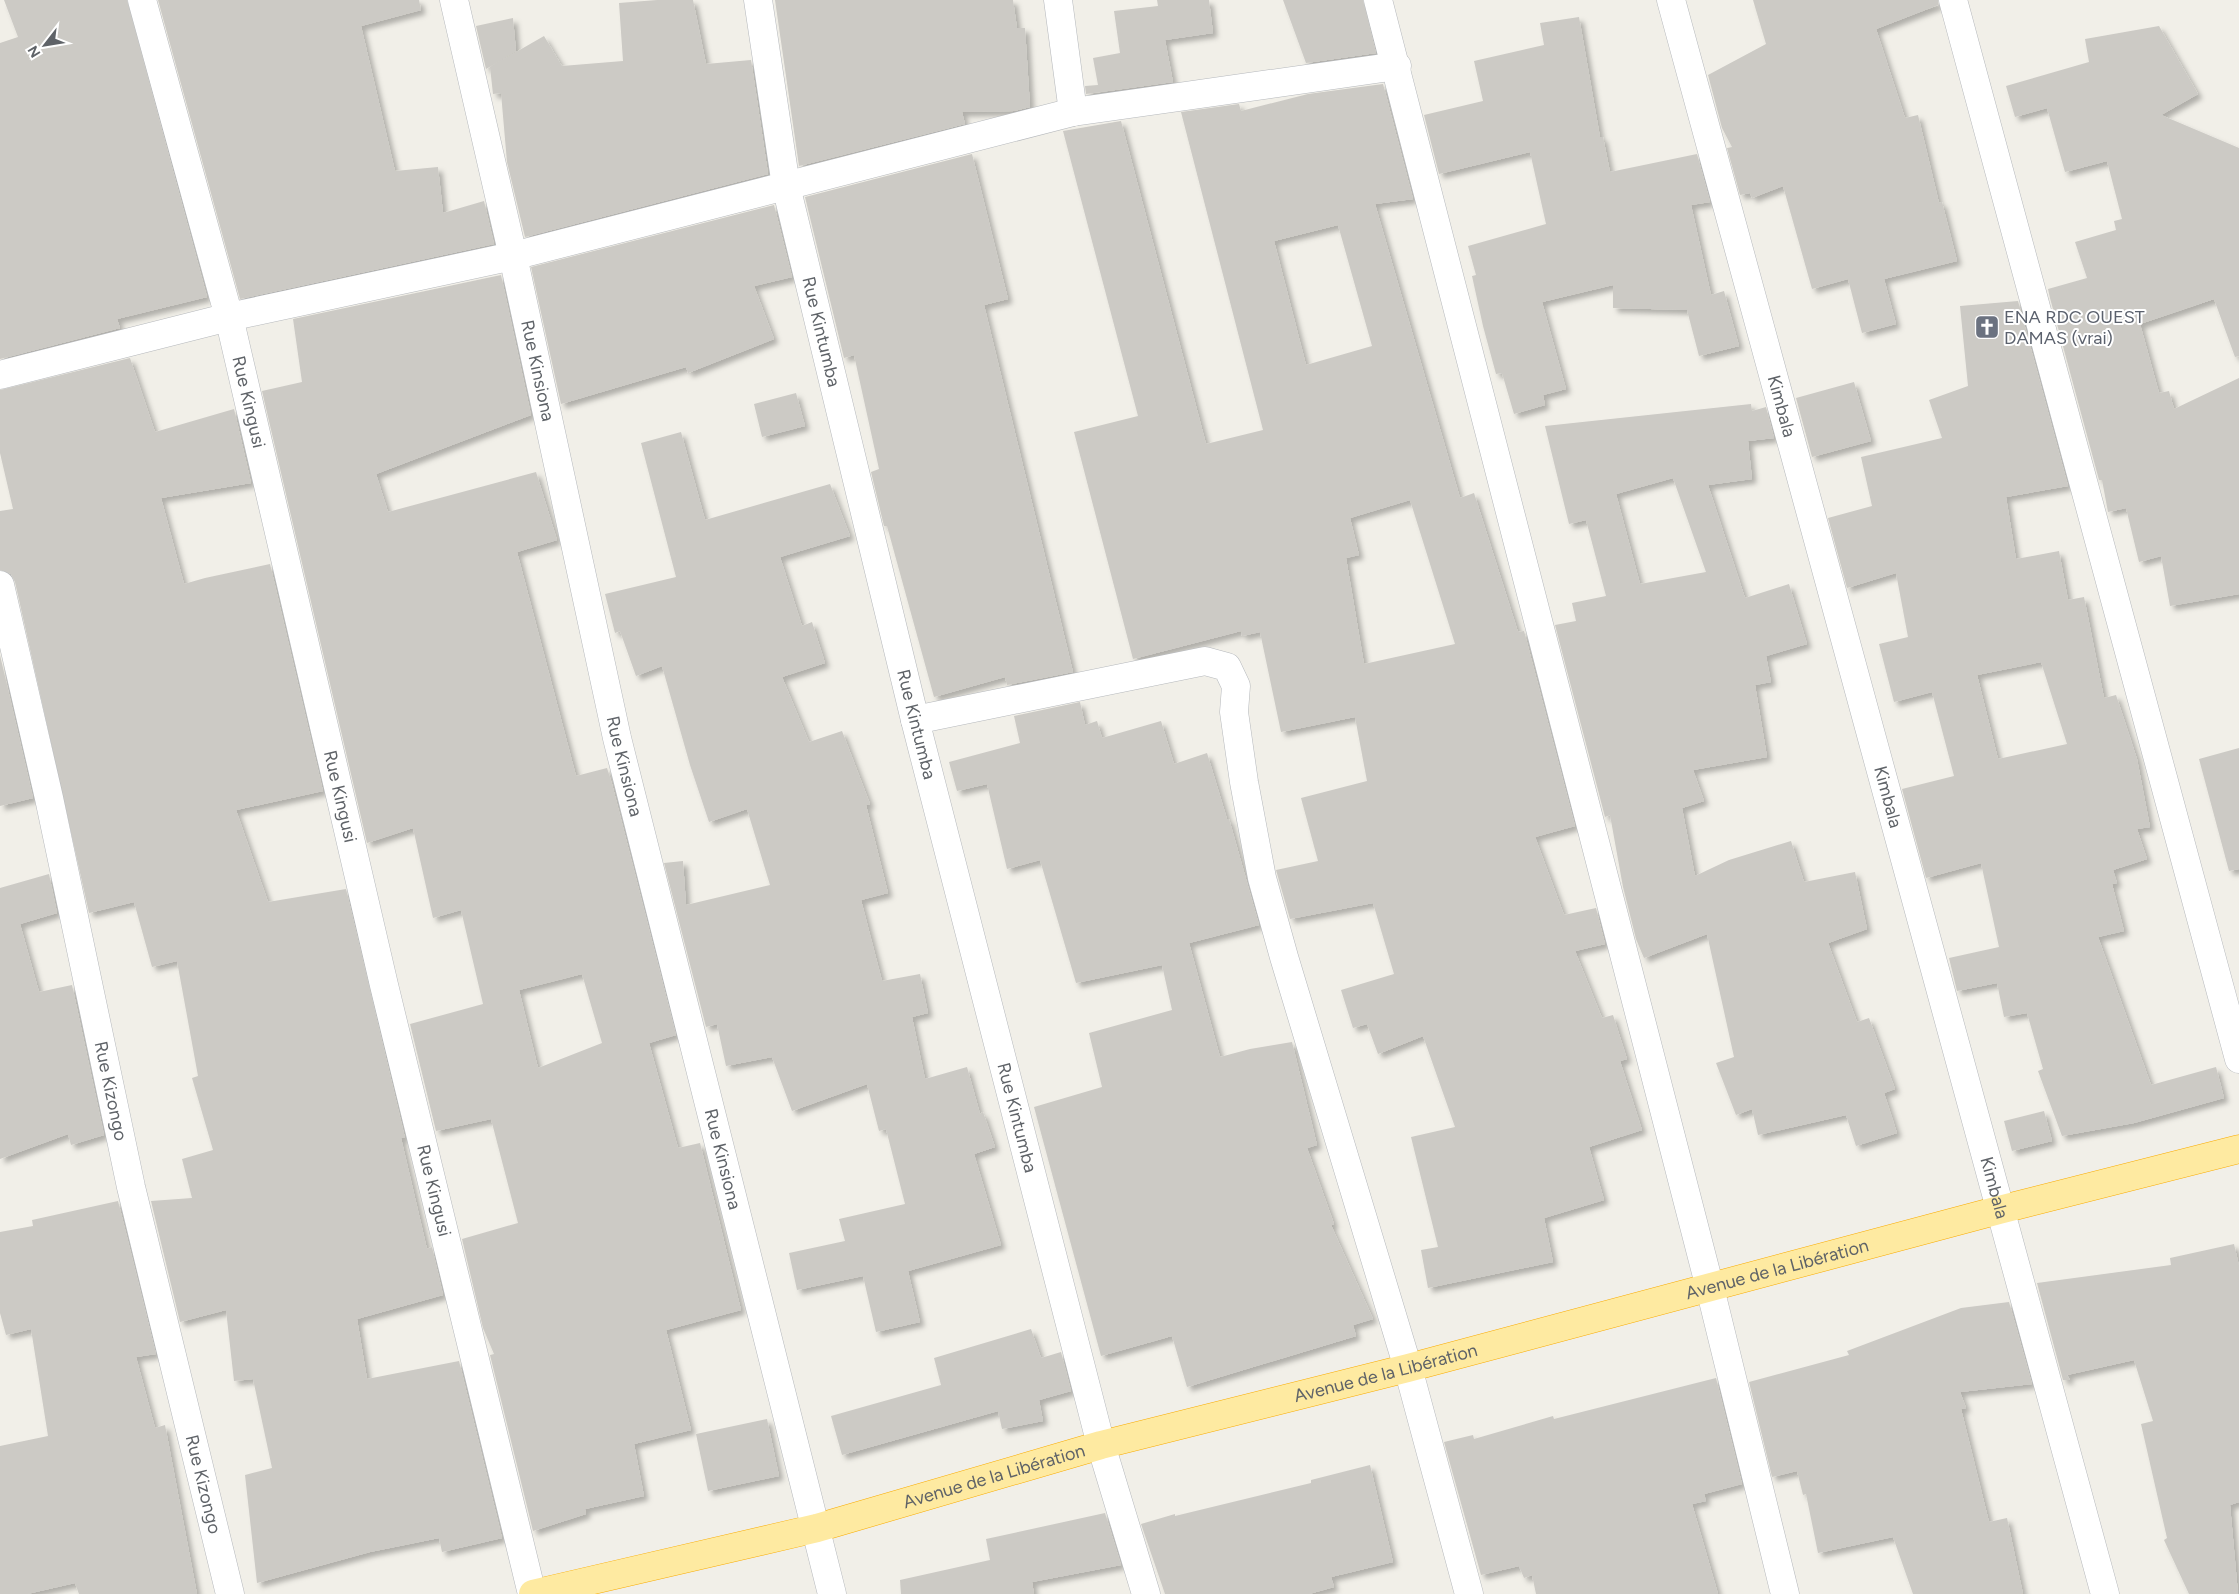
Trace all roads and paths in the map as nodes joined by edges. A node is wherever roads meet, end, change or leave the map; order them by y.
1 (142, 0) edge
2 (454, 0) edge
3 (758, 0) edge
4 (1058, 0) edge
5 (1378, 0) edge
6 (1671, 0) edge
7 (1953, 0) edge
8 (1397, 66) junction
9 (1073, 112) junction
10 (786, 186) junction
11 (513, 256) junction
12 (229, 317) junction
13 (0, 376) edge
14 (0, 585) edge
15 (915, 720) junction
16 (2239, 1058) edge
17 (2239, 1149) edge
18 (1999, 1210) junction
19 (1710, 1288) junction
20 (1408, 1368) junction
21 (1101, 1445) junction
22 (817, 1528) junction
23 (230, 1594) edge
24 (533, 1594) edge
25 (832, 1594) edge
26 (1146, 1594) edge
27 (1469, 1594) edge
28 (1785, 1594) edge
29 (2105, 1594) edge

1 - 12 street, Rue Kingusi
2 - 11 street, Rue Kinsiona
3 - 10 street, Rue Kintumba
4 - 9 street
5 - 8 street
6 - 18 street, Kimbala
7 - 16 street
8 - 9 street
8 - 19 street
9 - 10 street
10 - 11 street
10 - 15 street, Rue Kintumba
11 - 12 street
11 - 22 street, Rue Kinsiona
12 - 13 street
12 - 24 street, Rue Kingusi
14 - 23 street, Rue Kizongo
15 - 20 street
15 - 21 street, Rue Kintumba
17 - 18 highway, Avenue de la Libération
18 - 19 highway, Avenue de la Libération
18 - 29 street, Kimbala
19 - 20 highway, Avenue de la Libération
19 - 28 street
20 - 21 highway, Avenue de la Libération
20 - 27 street
21 - 22 highway, Avenue de la Libération
21 - 26 street, Rue Kintumba
22 - 24 highway, Avenue de la Libération
22 - 25 street, Rue Kinsiona

